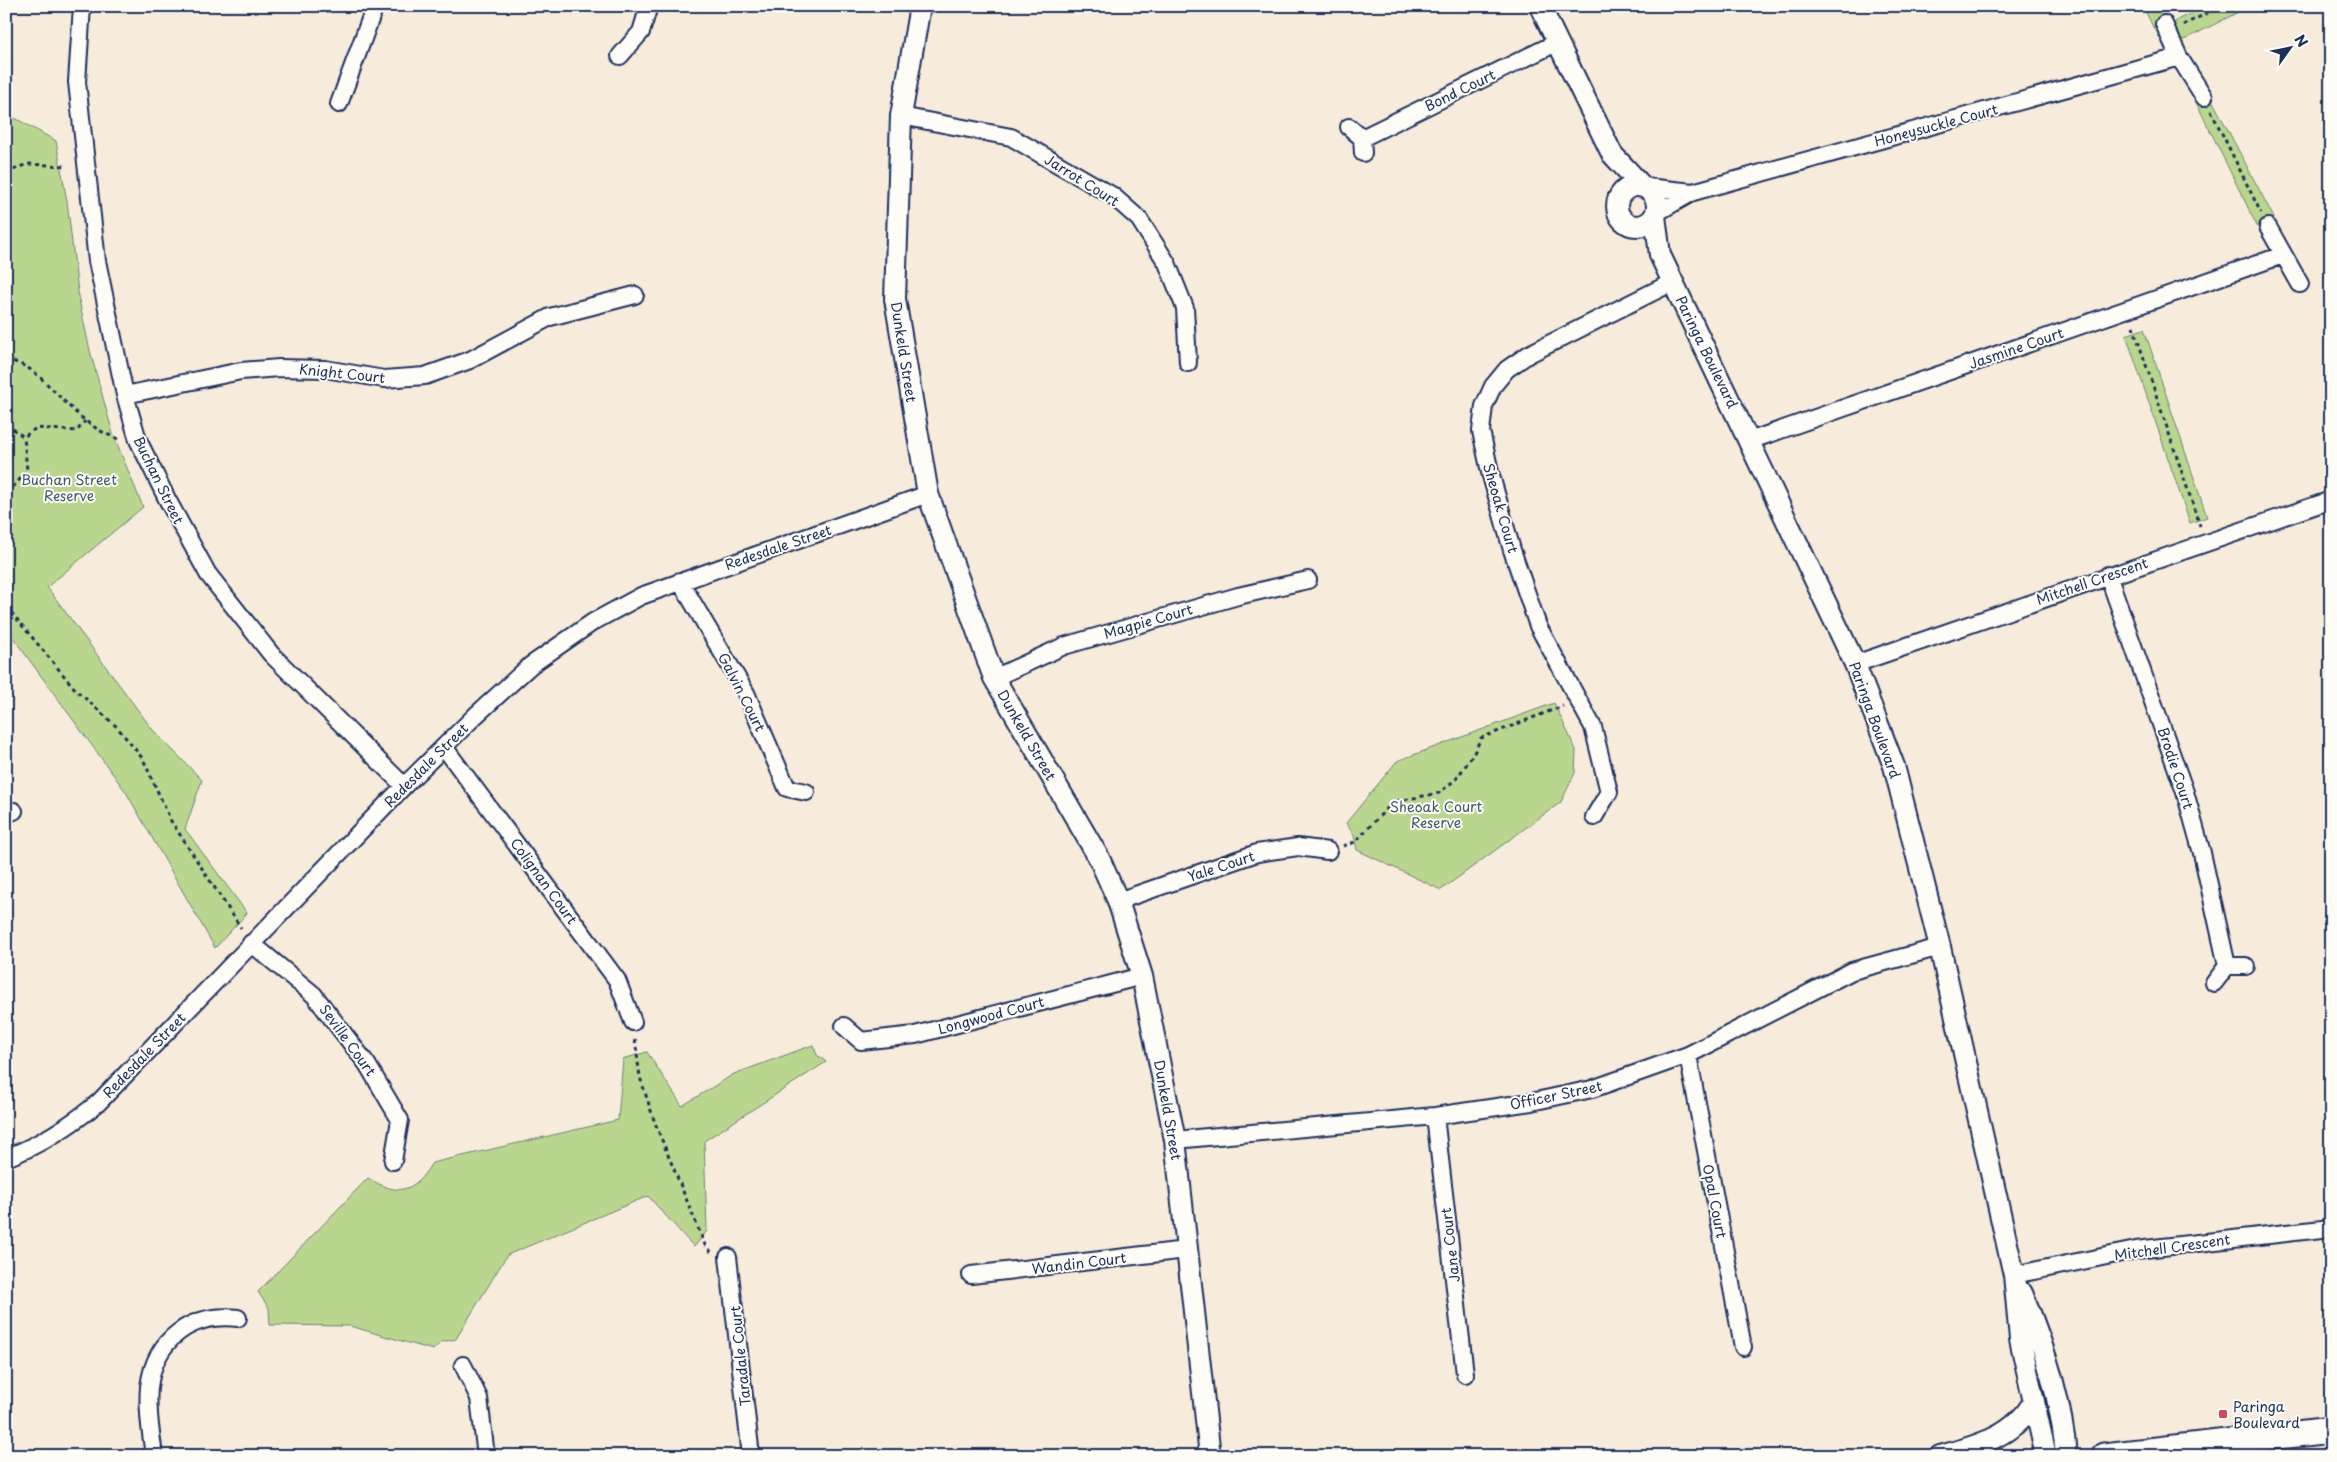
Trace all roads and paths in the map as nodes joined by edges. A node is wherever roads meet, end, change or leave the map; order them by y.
1 (82, 6) edge
2 (376, 6) edge
3 (649, 6) edge
4 (920, 6) edge
5 (1540, 6) edge
6 (2222, 6) edge
7 (2166, 28) joint
8 (1558, 42) junction
9 (620, 56) dead end
10 (2179, 57) junction
11 (2204, 97) joint
12 (339, 104) dead end
13 (901, 116) junction
14 (1349, 127) dead end
15 (1612, 154) junction
16 (68, 166) dead end
17 (6, 173) edge
18 (1644, 187) junction
19 (1693, 192) junction
20 (1618, 199) junction
21 (1656, 214) junction
22 (1632, 225) junction
23 (2268, 227) joint
24 (1660, 255) junction
25 (2284, 255) junction
26 (1673, 282) junction
27 (2300, 284) dead end
28 (635, 295) dead end
29 (2128, 309) junction
30 (6, 358) edge
31 (1188, 362) dead end
32 (125, 395) junction
33 (85, 421) junction
34 (6, 424) edge
35 (24, 437) junction
36 (138, 440) junction
37 (1749, 441) junction
38 (928, 494) junction
39 (2331, 500) edge
40 (6, 501) edge
41 (2205, 542) junction
42 (2108, 575) junction
43 (1308, 580) dead end
44 (680, 581) junction
45 (6, 606) edge
46 (1855, 664) junction
47 (994, 678) junction
48 (1576, 697) junction
49 (444, 747) junction
50 (404, 786) junction
51 (806, 792) dead end
52 (1594, 817) dead end
53 (1328, 851) joint
54 (1118, 901) junction
55 (251, 943) junction
56 (1940, 947) junction
57 (2227, 966) junction
58 (2246, 966) dead end
59 (1142, 976) junction
60 (2214, 983) dead end
61 (633, 1022) joint
62 (844, 1026) dead end
63 (1688, 1055) junction
64 (1435, 1116) junction
65 (1175, 1140) junction
66 (6, 1158) edge
67 (393, 1161) dead end
68 (2331, 1228) edge
69 (1186, 1250) junction
70 (728, 1257) dead end
71 (971, 1275) dead end
72 (2014, 1275) junction
73 (731, 1276) junction
74 (238, 1318) dead end
75 (1743, 1347) dead end
76 (464, 1365) dead end
77 (1465, 1374) dead end
78 (2034, 1401) junction
79 (2331, 1430) edge
80 (154, 1456) edge
81 (486, 1456) edge
82 (751, 1456) edge
83 (1210, 1456) edge
84 (1940, 1456) edge
85 (2046, 1456) edge
86 (2066, 1456) edge
87 (2104, 1456) edge

1 - 32 street, Buchan Street
2 - 12 street
3 - 9 street
4 - 13 street, Dunkeld Street
5 - 8 street
6 - 7 path
7 - 10 street
8 - 14 street, Bond Court
8 - 15 street
10 - 11 street
10 - 19 street, Honeysuckle Court
11 - 23 path
13 - 31 street, Jarrot Court
13 - 38 street, Dunkeld Street
15 - 18 street
15 - 20 street
16 - 17 path
18 - 19 street, Honeysuckle Court
18 - 20 street
18 - 21 street
19 - 21 street, Honeysuckle Court
20 - 22 street
21 - 22 street
21 - 24 street, Paringa Boulevard
22 - 24 street, Paringa Boulevard
23 - 25 street
24 - 26 street, Paringa Boulevard
25 - 27 street
25 - 29 street, Jasmine Court
26 - 37 street, Paringa Boulevard
26 - 48 street, Sheoak Court
28 - 32 street, Knight Court
29 - 37 street, Jasmine Court
29 - 41 path
30 - 33 path
32 - 36 street, Buchan Street
33 - 35 path
33 - 36 path
34 - 35 path
35 - 40 path
36 - 50 street, Buchan Street
37 - 46 street, Paringa Boulevard
38 - 44 street, Redesdale Street
38 - 47 street, Dunkeld Street
39 - 41 street, Mitchell Crescent
41 - 42 street, Mitchell Crescent
42 - 46 street, Mitchell Crescent
42 - 57 street, Brodie Court
43 - 47 street, Magpie Court
44 - 49 street, Redesdale Street
44 - 51 street, Galvin Court
45 - 55 path
46 - 56 street, Paringa Boulevard
47 - 54 street, Dunkeld Street
48 - 52 street, Sheoak Court
48 - 53 path
49 - 50 street, Redesdale Street
49 - 61 street, Colignan Court
50 - 55 street, Redesdale Street
53 - 54 street, Yale Court
54 - 59 street, Dunkeld Street
55 - 66 street, Redesdale Street
55 - 67 street, Seville Court
56 - 63 street, Officer Street
56 - 72 street, Paringa Boulevard
57 - 58 street
57 - 60 street
59 - 62 street, Longwood Court
59 - 65 street, Dunkeld Street
61 - 73 path
63 - 64 street, Officer Street
63 - 75 street, Opal Court
64 - 65 street, Officer Street
64 - 77 street, Jane Court
65 - 69 street, Dunkeld Street
68 - 72 street, Mitchell Crescent
69 - 71 street, Wandin Court
69 - 83 street, Dunkeld Street
70 - 73 street, Taradale Court
72 - 78 street, Paringa Boulevard
72 - 86 street, Paringa Boulevard
73 - 82 street, Taradale Court
74 - 80 street
76 - 81 street
78 - 84 street
78 - 85 street, Paringa Boulevard
79 - 87 main road

